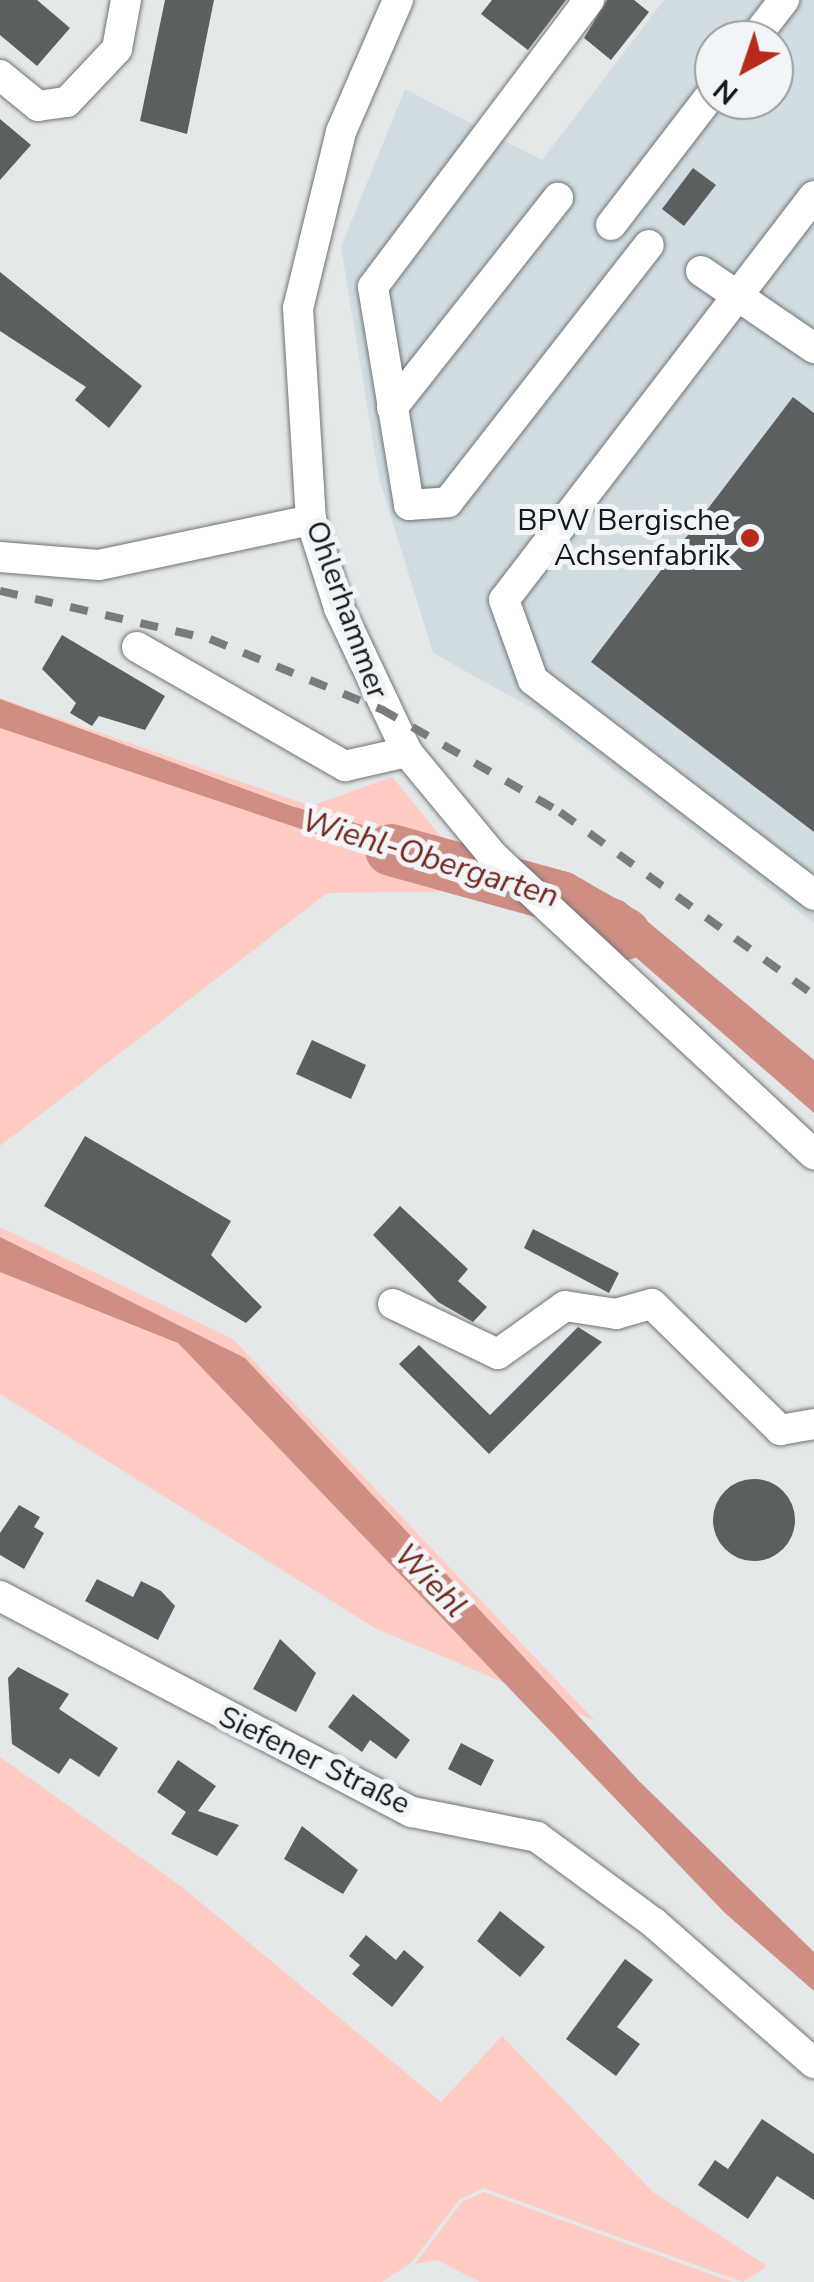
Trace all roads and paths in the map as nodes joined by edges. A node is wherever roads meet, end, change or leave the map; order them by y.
1 (126, 0) edge
2 (398, 0) edge
3 (589, 0) edge
4 (784, 0) edge
5 (768, 20) edge
6 (0, 75) edge
7 (694, 117) edge
8 (814, 196) edge
9 (558, 198) dead end
10 (611, 225) dead end
11 (650, 245) dead end
12 (701, 271) dead end
13 (741, 291) junction
14 (814, 348) edge
15 (392, 408) junction
16 (311, 520) junction
17 (0, 557) edge
18 (138, 647) dead end
19 (407, 752) junction
20 (814, 895) edge
21 (814, 1154) edge
22 (394, 1304) dead end
23 (814, 1424) edge
24 (0, 1596) edge
25 (814, 2063) edge

1 - 6 street
2 - 16 street, Ohlerhammer
3 - 15 street
4 - 5 street
7 - 10 street
8 - 13 street
9 - 15 street
11 - 15 street
12 - 13 street
13 - 14 street
13 - 20 street
16 - 17 street
16 - 19 street, Ohlerhammer
18 - 19 street
19 - 21 street, Ohlerhammer
22 - 23 street
24 - 25 street, Siefener Straße

